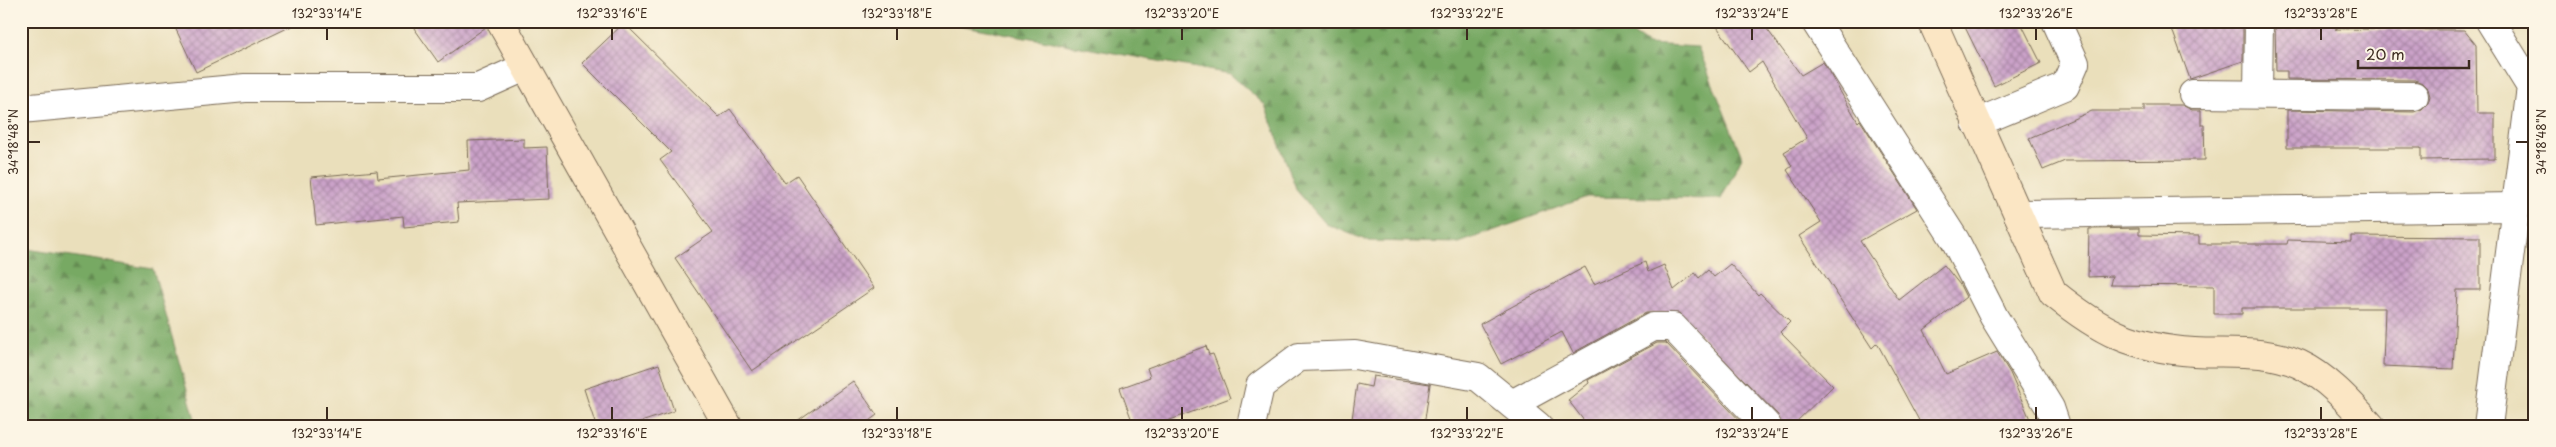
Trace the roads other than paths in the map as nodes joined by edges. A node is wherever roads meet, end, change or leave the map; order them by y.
1 (500, 21) edge
2 (1815, 21) edge
3 (1932, 21) edge
4 (2056, 21) edge
5 (2259, 21) edge
6 (2490, 21) edge
7 (526, 67) junction
8 (2193, 94) dead end
9 (2258, 94) junction
10 (2414, 96) dead end
11 (21, 109) edge
12 (1976, 123) junction
13 (2516, 207) junction
14 (2018, 214) junction
15 (1512, 404) junction
16 (728, 426) edge
17 (1251, 426) edge
18 (1538, 426) edge
19 (1767, 426) edge
20 (2056, 426) edge
21 (2371, 426) edge
22 (2488, 426) edge

1 - 7 street
2 - 20 street
3 - 12 street
4 - 12 street
5 - 9 street
6 - 13 street
7 - 11 street
7 - 16 street
8 - 9 street
9 - 10 street
12 - 14 street
13 - 14 street
13 - 22 street
14 - 21 street
15 - 17 street
15 - 18 street
15 - 19 street

